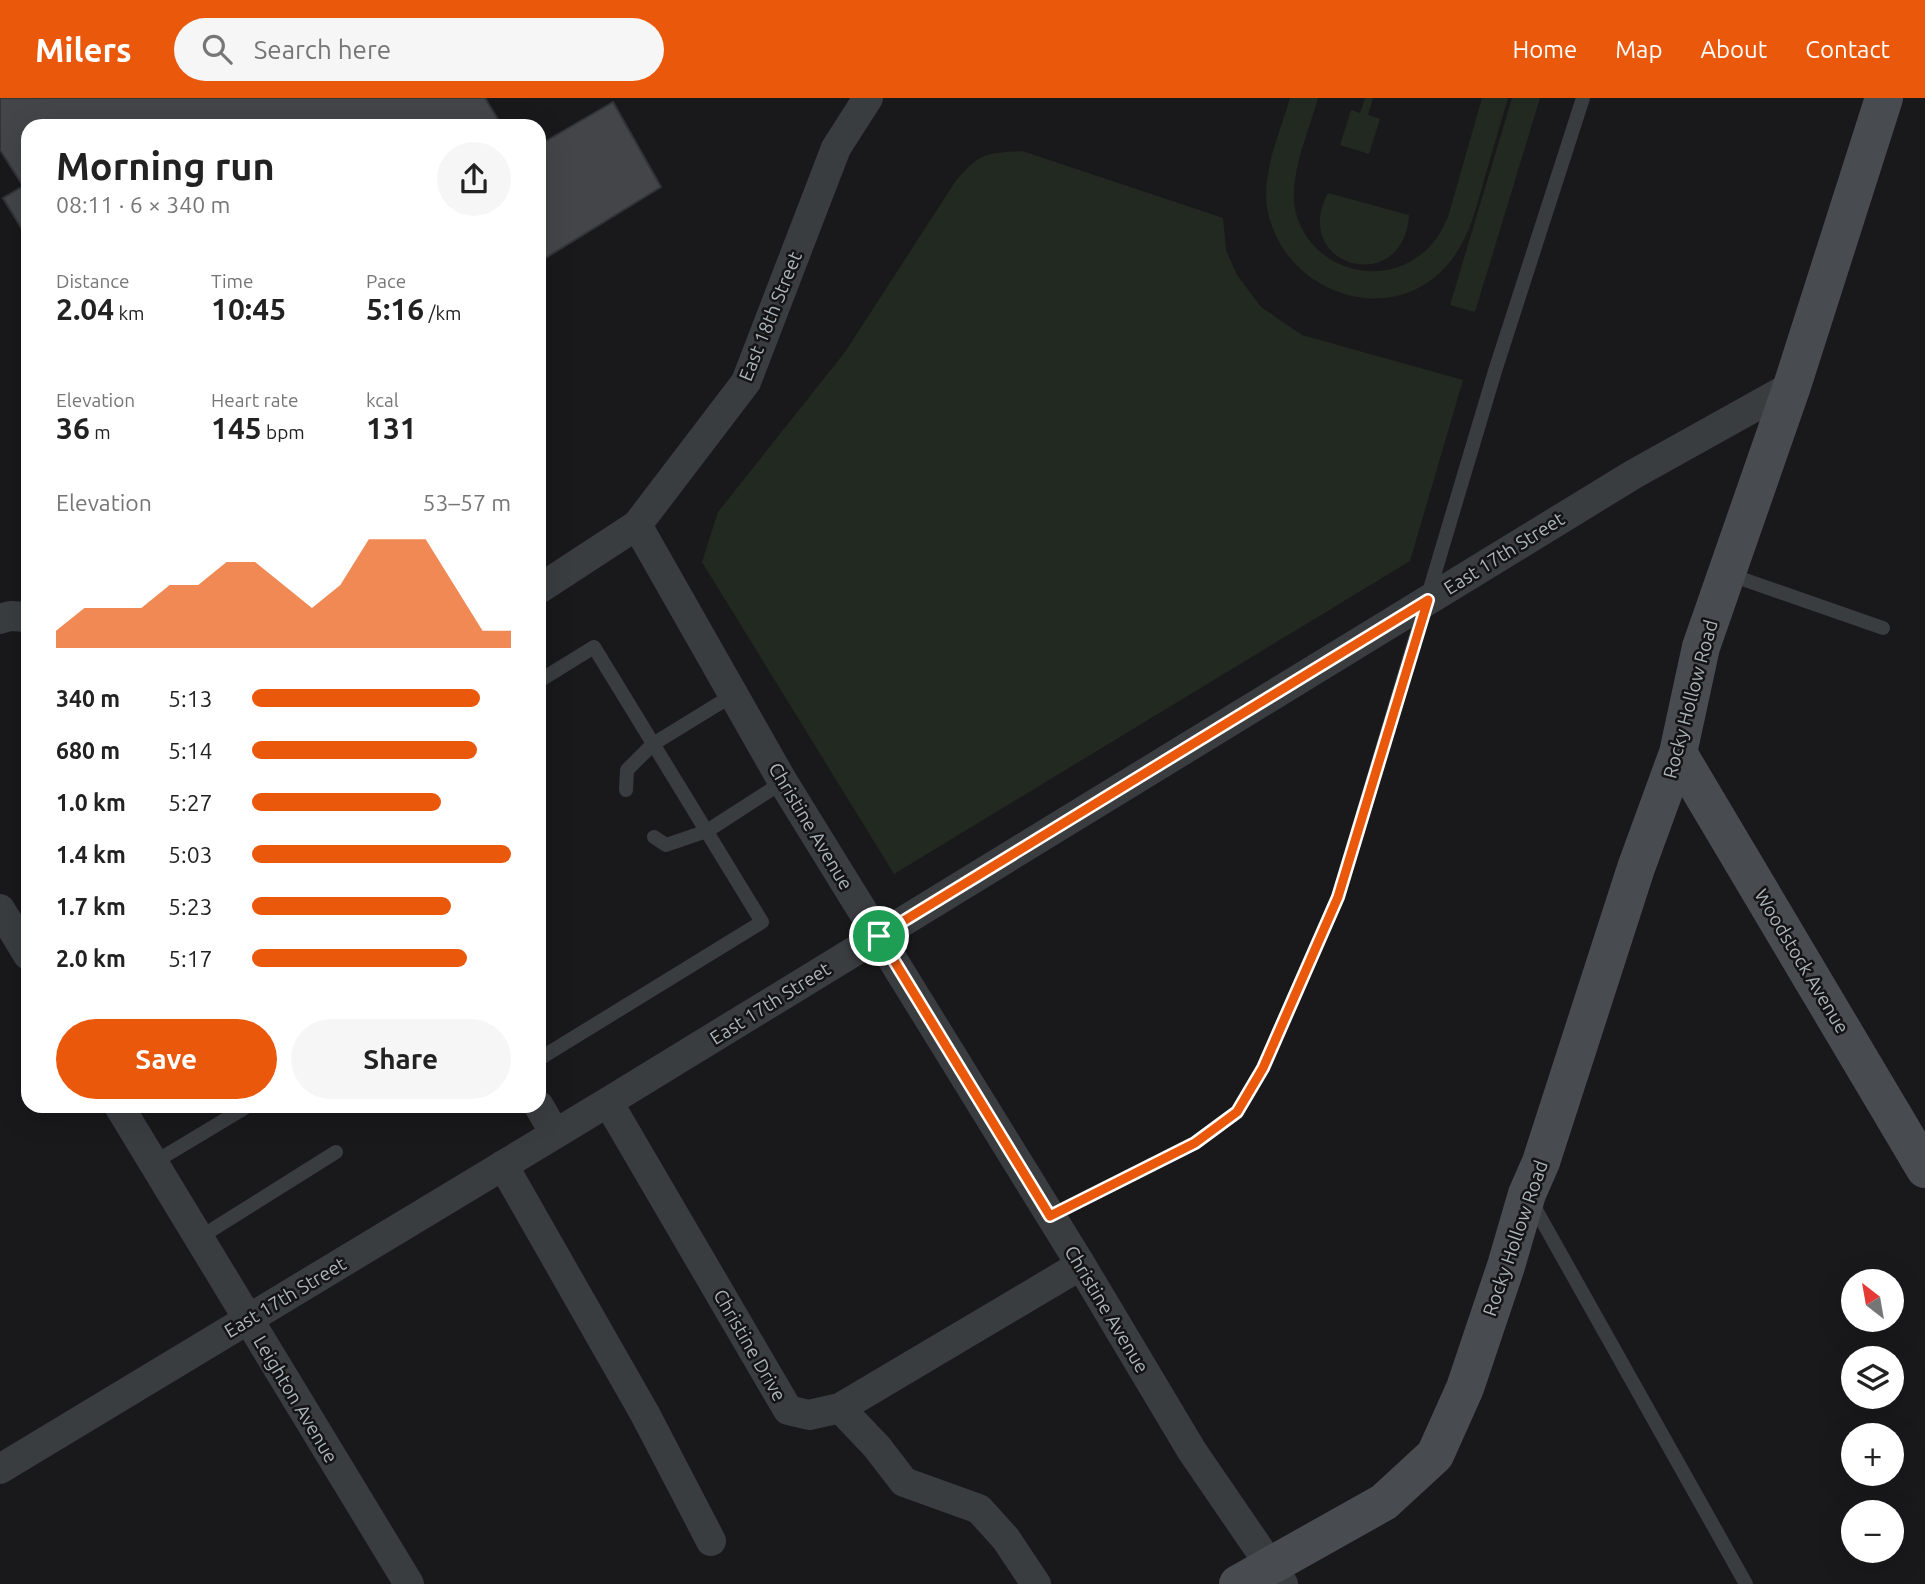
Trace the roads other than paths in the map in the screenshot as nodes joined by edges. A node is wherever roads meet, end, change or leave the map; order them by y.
1 (868, 98) edge
2 (1583, 98) edge
3 (1884, 98) edge
4 (1792, 386) junction
5 (638, 525) junction
6 (1727, 573) junction
7 (546, 584) edge
8 (1428, 600) junction
9 (21, 617) edge
10 (0, 619) edge
11 (1883, 628) dead end
12 (546, 677) edge
13 (733, 695) junction
14 (653, 744) junction
15 (1678, 753) junction
16 (783, 782) junction
17 (626, 790) dead end
18 (707, 831) junction
19 (654, 837) dead end
20 (0, 909) edge
21 (879, 936) junction
22 (21, 944) edge
23 (546, 1055) edge
24 (608, 1102) junction
25 (123, 1113) edge
26 (236, 1113) edge
27 (543, 1113) edge
28 (555, 1134) junction
29 (336, 1152) dead end
30 (153, 1163) junction
31 (503, 1165) junction
32 (1925, 1170) edge
33 (1527, 1194) junction
34 (1050, 1216) junction
35 (199, 1238) junction
36 (1081, 1265) junction
37 (247, 1319) junction
38 (840, 1408) junction
39 (0, 1469) edge
40 (711, 1541) dead end
41 (1263, 1578) edge
42 (409, 1584) edge
43 (1036, 1584) edge
44 (1746, 1584) edge

1 - 5 street, East 18th Street
2 - 8 lane
3 - 4 street, Rocky Hollow Road
4 - 6 street, Rocky Hollow Road
4 - 8 street, East 17th Street
5 - 7 street, East 18th Street
5 - 13 street, Christine Avenue
6 - 11 lane
6 - 15 street, Rocky Hollow Road
8 - 21 street, East 17th Street
8 - 34 lane
9 - 10 street
12 - 14 lane
13 - 14 lane
13 - 16 street, Christine Avenue
14 - 17 lane
14 - 18 lane
15 - 32 street, Woodstock Avenue
15 - 33 street, Rocky Hollow Road
16 - 18 lane
16 - 21 street, Christine Avenue
18 - 19 lane
18 - 23 lane
20 - 22 street
21 - 24 street, East 17th Street
21 - 34 street, Christine Avenue
24 - 28 street, East 17th Street
24 - 38 street, Christine Drive
25 - 30 street, Leighton Avenue
26 - 30 lane
27 - 28 street
28 - 31 street, East 17th Street
29 - 35 lane
30 - 35 street, Leighton Avenue
31 - 37 street, East 17th Street
31 - 40 street
33 - 41 street, Rocky Hollow Road
33 - 44 lane
34 - 36 street, Christine Avenue
35 - 37 street, Leighton Avenue
36 - 38 street, Christine Drive
36 - 41 street, Christine Avenue
37 - 39 street, East 17th Street
37 - 42 street, Leighton Avenue
38 - 43 street

